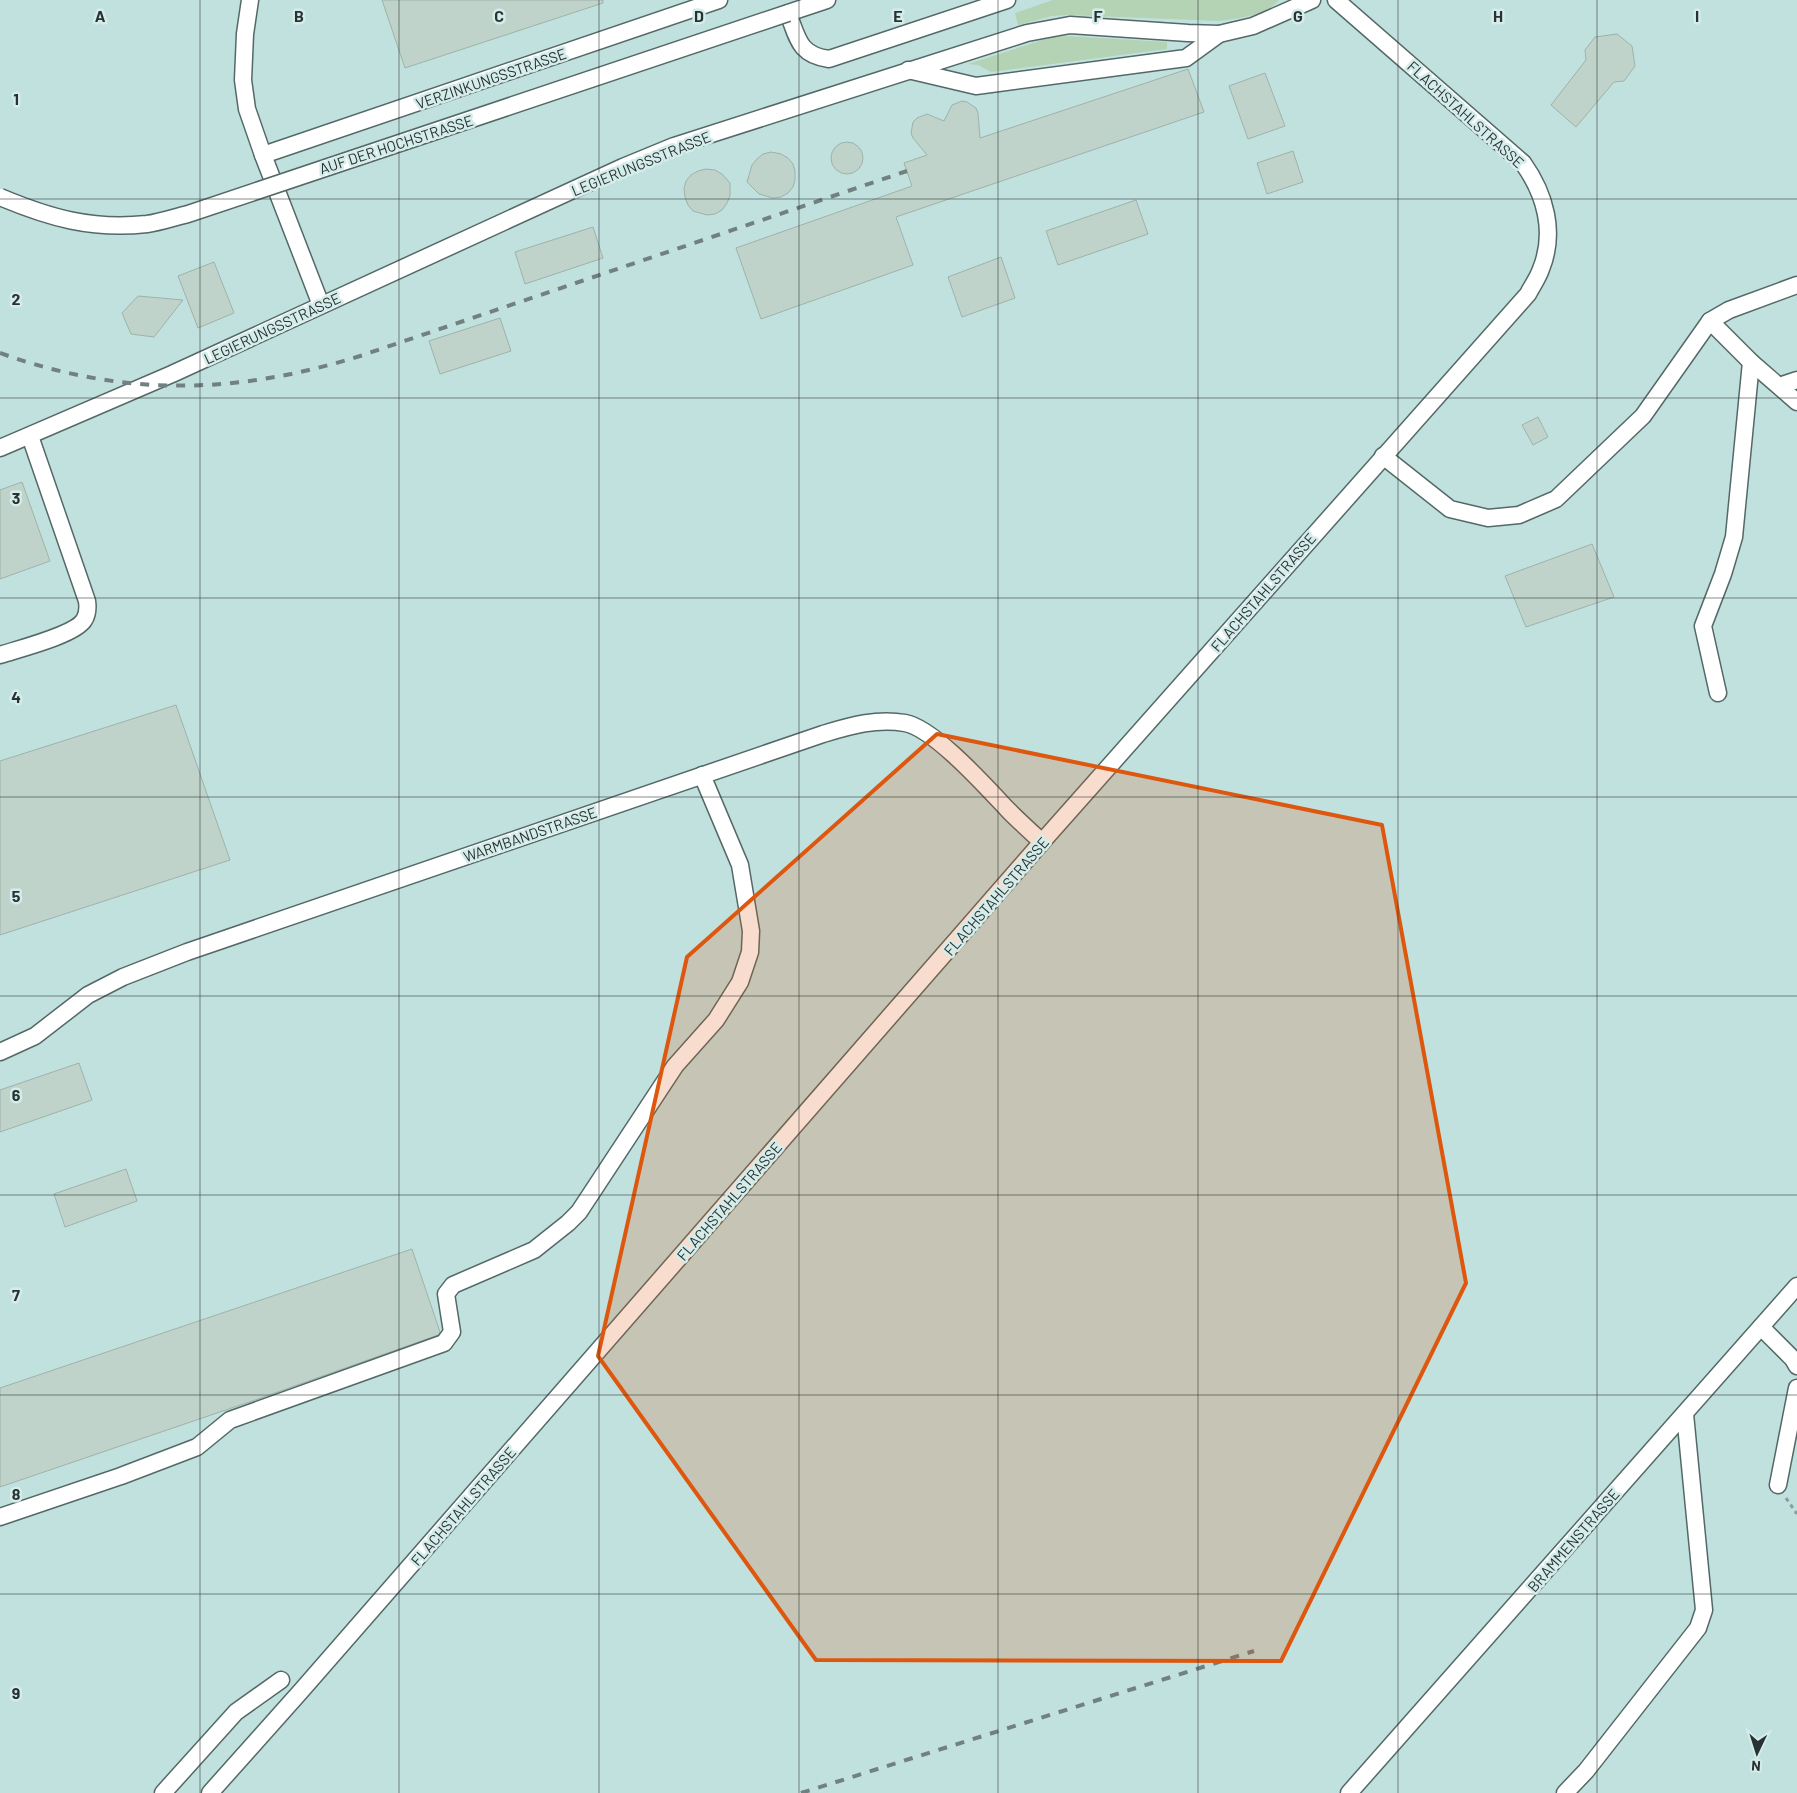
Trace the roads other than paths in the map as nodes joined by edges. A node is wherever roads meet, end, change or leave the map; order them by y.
1 (250, 0) edge
2 (719, 0) edge
3 (826, 0) edge
4 (1007, 0) edge
5 (1312, 0) edge
6 (1336, 0) edge
7 (788, 13) junction
8 (1219, 34) junction
9 (908, 70) junction
10 (263, 155) junction
11 (0, 197) edge
12 (1797, 285) edge
13 (321, 305) junction
14 (1710, 321) junction
15 (1751, 362) junction
16 (1797, 380) edge
17 (1779, 386) junction
18 (1797, 402) edge
19 (30, 436) junction
20 (0, 448) edge
21 (1383, 456) junction
22 (0, 655) edge
23 (1718, 693) dead end
24 (702, 776) junction
25 (1042, 842) junction
26 (0, 1052) edge
27 (1797, 1286) edge
28 (1761, 1327) junction
29 (1797, 1366) edge
30 (1797, 1388) edge
31 (1685, 1414) junction
32 (1778, 1485) dead end
33 (0, 1518) edge
34 (281, 1680) dead end
35 (163, 1793) edge
36 (210, 1793) edge
37 (1350, 1793) edge
38 (1565, 1793) edge

1 - 10 lane
2 - 10 lane, VERZINKUNGSSTRASSE
3 - 7 lane, AUF DER HOCHSTRASSE
4 - 7 lane
5 - 8 lane, LEGIERUNGSSTRASSE
6 - 21 lane, FLACHSTAHLSTRASSE
7 - 11 lane, AUF DER HOCHSTRASSE, bridge
8 - 9 lane, LEGIERUNGSSTRASSE
8 - 9 lane
9 - 13 lane, LEGIERUNGSSTRASSE
10 - 13 lane
12 - 14 lane
13 - 19 lane, LEGIERUNGSSTRASSE
14 - 15 lane
14 - 21 lane
15 - 17 lane
15 - 23 lane
16 - 17 lane
17 - 18 lane
19 - 20 lane, LEGIERUNGSSTRASSE
19 - 22 lane
21 - 25 lane, FLACHSTAHLSTRASSE
24 - 25 lane, WARMBANDSTRASSE
24 - 26 lane, WARMBANDSTRASSE
24 - 33 lane
25 - 36 lane, FLACHSTAHLSTRASSE
27 - 28 lane, BRAMMENSTRASSE
28 - 29 lane
28 - 31 lane, BRAMMENSTRASSE
30 - 32 lane
31 - 37 lane, BRAMMENSTRASSE
31 - 38 lane
34 - 35 lane

